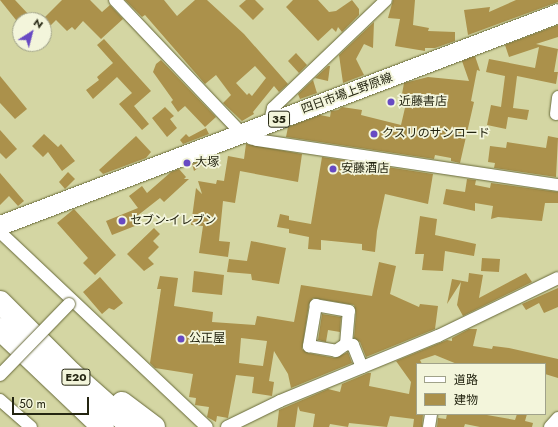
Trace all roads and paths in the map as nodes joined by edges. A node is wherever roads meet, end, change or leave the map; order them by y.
1 (115, 0) edge
2 (386, 0) edge
3 (558, 13) edge
4 (558, 97) edge
5 (556, 114) dead end
6 (270, 122) junction
7 (245, 132) junction
8 (558, 185) edge
9 (0, 225) edge
10 (0, 232) edge
11 (558, 278) edge
12 (0, 302) edge
13 (71, 302) junction
14 (22, 324) junction
15 (0, 329) edge
16 (0, 344) edge
17 (346, 344) dead end
18 (362, 367) junction
19 (0, 375) edge
20 (0, 400) edge
21 (432, 415) edge
22 (558, 418) edge
23 (31, 427) edge
24 (82, 427) edge
25 (103, 427) edge
26 (132, 427) edge
27 (154, 427) edge
28 (207, 427) edge
29 (227, 427) edge
30 (429, 427) edge
31 (550, 427) edge

1 - 7 street
2 - 6 street
3 - 6 main road, 四日市場上野原線 / 35
4 - 5 street
6 - 7 main road, 四日市場上野原線 / 35
7 - 8 street
7 - 9 main road, 四日市場上野原線 / 35
10 - 13 street
11 - 18 street
12 - 14 highway, E20
13 - 19 street, bridge
13 - 28 street
14 - 26 highway, E20
14 - 27 highway
15 - 25 highway, E20
16 - 24 highway
17 - 18 street
18 - 29 street
20 - 23 street
21 - 30 street
22 - 31 street

